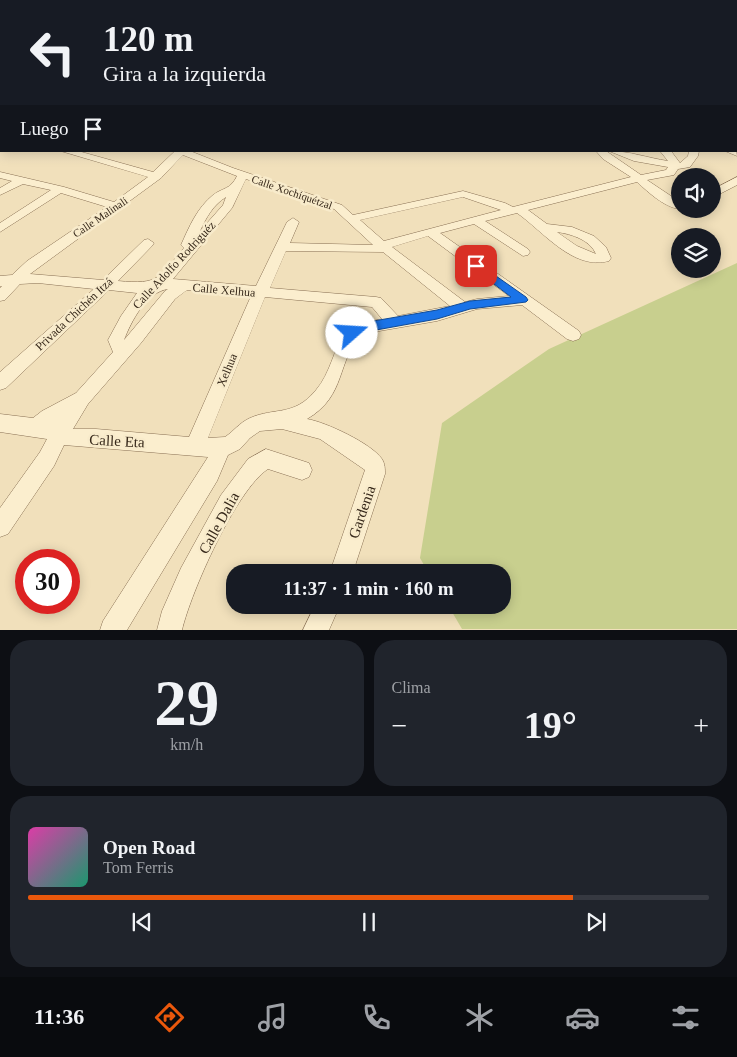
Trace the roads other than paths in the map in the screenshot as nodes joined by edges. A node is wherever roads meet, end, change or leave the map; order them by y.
1 (70, 152) edge
2 (180, 152) edge
3 (184, 152) edge
4 (602, 152) edge
5 (616, 152) edge
6 (666, 152) edge
7 (694, 152) edge
8 (674, 165) junction
9 (0, 175) edge
10 (243, 175) junction
11 (157, 176) junction
12 (637, 179) junction
13 (22, 180) junction
14 (735, 184) edge
15 (236, 188) junction
16 (60, 189) junction
17 (721, 191) edge
18 (0, 192) edge
19 (671, 200) edge
20 (116, 206) junction
21 (209, 206) junction
22 (515, 210) junction
23 (350, 219) junction
24 (216, 220) junction
25 (477, 221) junction
26 (293, 222) dead end
27 (0, 228) edge
28 (547, 228) dead end
29 (431, 232) junction
30 (148, 243) dead end
31 (385, 246) junction
32 (281, 247) junction
33 (523, 252) dead end
34 (187, 253) junction
35 (16, 279) junction
36 (0, 281) edge
37 (79, 283) junction
38 (105, 285) junction
39 (157, 285) junction
40 (185, 286) junction
41 (260, 293) junction
42 (0, 296) edge
43 (522, 300) junction
44 (85, 304) junction
45 (462, 307) junction
46 (394, 322) junction
47 (573, 335) dead end
48 (123, 353) junction
49 (0, 384) edge
50 (82, 398) junction
51 (283, 420) junction
52 (0, 423) edge
53 (37, 427) junction
54 (59, 435) junction
55 (195, 446) junction
56 (228, 446) junction
57 (302, 470) dead end
58 (0, 526) edge
59 (345, 564) edge
60 (323, 614) edge
61 (112, 630) edge
62 (169, 630) edge
63 (315, 630) edge

1 - 11 street
2 - 11 street, Calle Malinali
3 - 10 street, Calle Xochiquétzal
4 - 12 street
5 - 8 street
6 - 8 street
7 - 8 street
8 - 12 street
9 - 13 street
10 - 15 street, Calle Adolfo Rodriguéz
10 - 23 street, Calle Xochiquétzal
11 - 20 street, Calle Malinali
12 - 19 street
12 - 22 street
13 - 16 street
13 - 18 street
14 - 17 street
15 - 21 street
15 - 24 street, Calle Adolfo Rodriguéz
16 - 20 street
16 - 27 street
20 - 35 street, Calle Malinali
21 - 24 street
21 - 34 street
22 - 23 street
22 - 25 street
22 - 28 street
23 - 31 street, Calle Xochiquétzal
24 - 34 street, Calle Adolfo Rodriguéz
25 - 29 street
25 - 33 street
26 - 32 street, Xelhua
29 - 31 street
29 - 43 street
30 - 38 street, Privada Chichén Itzá
31 - 32 street
31 - 45 street, Calle Xochiquétzal
32 - 41 street, Xelhua
34 - 39 street, Calle Adolfo Rodriguéz
35 - 36 street
35 - 37 street, Calle Xelhua
35 - 42 street, Calle Malinali
37 - 38 street, Calle Xelhua
37 - 44 street
38 - 39 street, Calle Xelhua
38 - 44 street, Privada Chichén Itzá
39 - 40 street, Calle Xelhua
39 - 48 street, Calle Adolfo Rodriguéz
40 - 41 street, Calle Xelhua
40 - 48 street
41 - 46 street, Calle Xelhua
41 - 55 street, Xelhua
43 - 45 street
43 - 47 street
44 - 49 street, Privada Chichén Itzá
45 - 46 street
46 - 51 street
48 - 50 street
50 - 53 street
50 - 54 street
51 - 56 street
51 - 59 street, Gardenia
52 - 53 street, Calle Eta
53 - 54 street, Calle Eta
54 - 55 street, Calle Eta
54 - 58 street
55 - 56 street, Calle Eta
56 - 61 street
57 - 62 street, Calle Dalia
60 - 63 street

